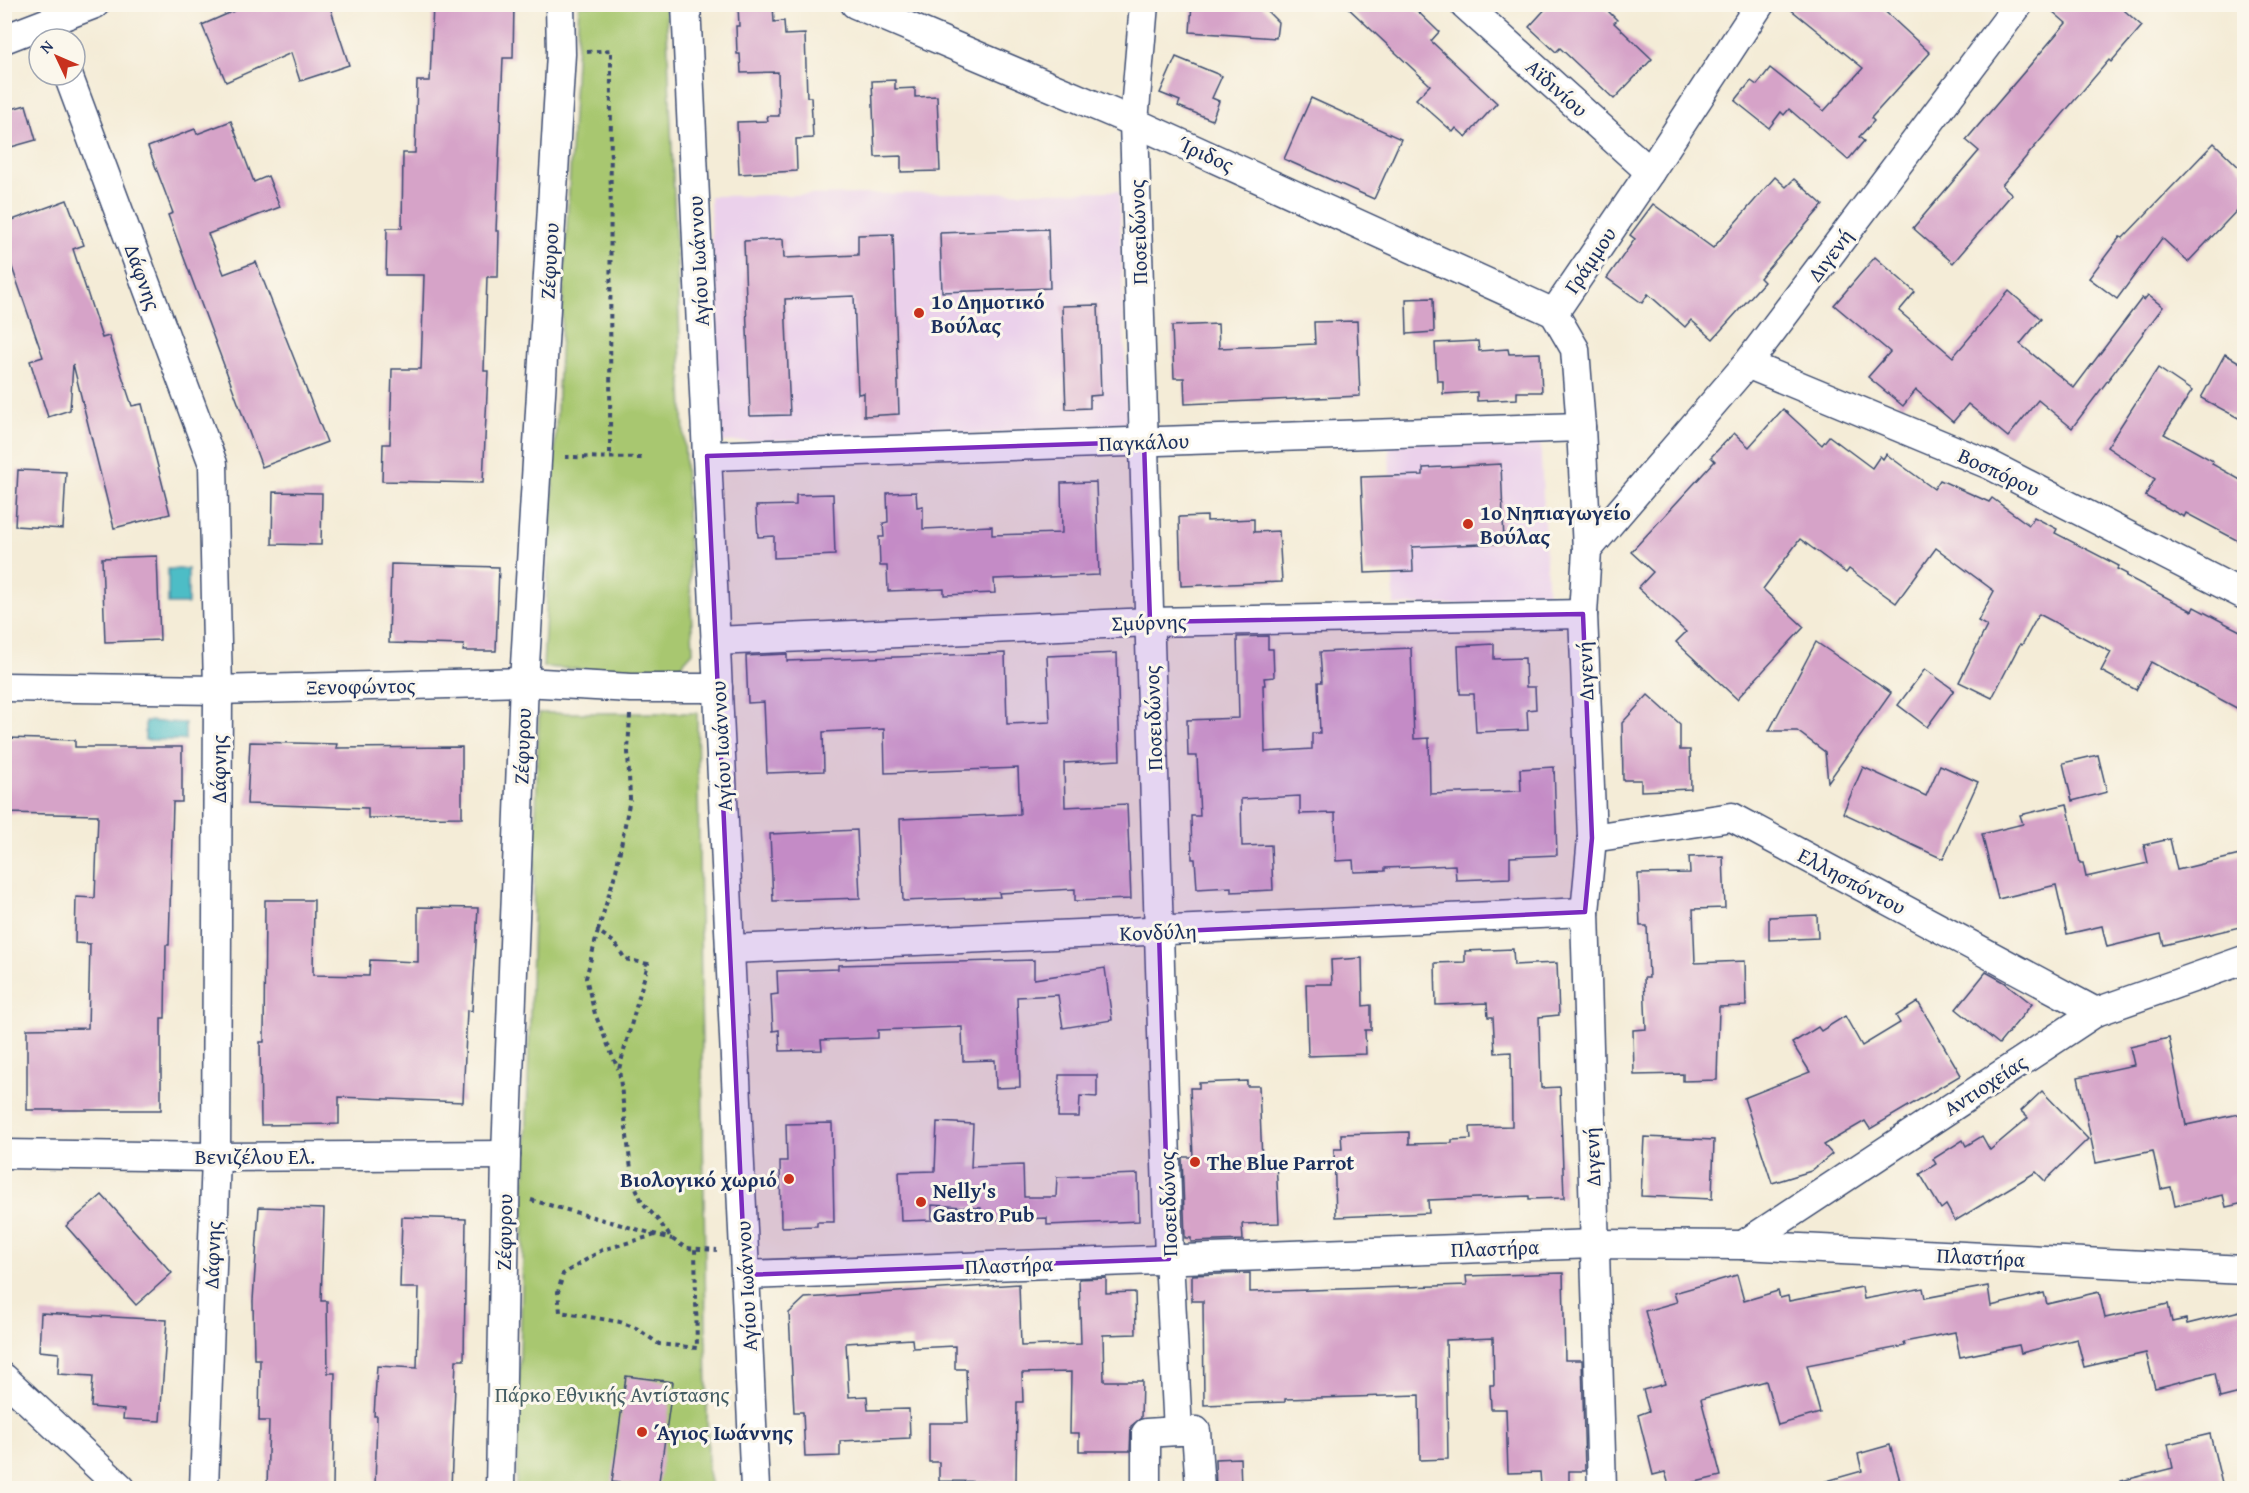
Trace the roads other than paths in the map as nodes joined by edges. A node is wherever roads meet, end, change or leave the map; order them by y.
1 (95, 4) edge
2 (560, 4) edge
3 (686, 4) edge
4 (855, 4) edge
5 (1144, 4) edge
6 (1464, 4) edge
7 (1760, 4) edge
8 (2019, 4) edge
9 (48, 22) edge
10 (4, 39) edge
11 (72, 87) edge
12 (1134, 122) junction
13 (1650, 172) junction
14 (1554, 313) junction
15 (1747, 364) junction
16 (1581, 428) junction
17 (1144, 442) junction
18 (707, 456) junction
19 (1587, 550) junction
20 (2244, 595) edge
21 (1583, 614) junction
22 (1150, 622) junction
23 (716, 641) junction
24 (524, 682) junction
25 (4, 687) edge
26 (718, 688) junction
27 (218, 690) junction
28 (1592, 838) junction
29 (1585, 912) junction
30 (1159, 932) junction
31 (730, 949) junction
32 (2244, 960) edge
33 (2096, 1012) junction
34 (4, 1154) edge
35 (506, 1155) junction
36 (216, 1157) junction
37 (1595, 1244) junction
38 (1743, 1245) junction
39 (1169, 1259) junction
40 (745, 1263) junction
41 (2244, 1270) edge
42 (4, 1378) edge
43 (1178, 1431) junction
44 (121, 1488) edge
45 (204, 1488) edge
46 (500, 1488) edge
47 (755, 1488) edge
48 (1146, 1488) edge
49 (1200, 1488) edge
50 (1602, 1488) edge

1 - 9 street
2 - 24 street, Ζέφυρου
3 - 18 street, Αγίου Ιωάννου
4 - 12 street, Ίριδος
5 - 12 street, Ποσειδώνος
6 - 13 street, Αϊδινίου
7 - 13 street, Γράμμου
8 - 15 street, Διγενή
9 - 10 street
11 - 27 street, Δάφνης
12 - 14 street, Ίριδος
12 - 17 street, Ποσειδώνος
13 - 14 street, Γράμμου
14 - 16 street, Γράμμου
15 - 19 street, Διγενή
15 - 20 street, Βοσπόρου
16 - 17 street, Παγκάλου
16 - 19 street, Γράμμου
17 - 18 street, Παγκάλου
17 - 22 street, Ποσειδώνος
18 - 23 street, Αγίου Ιωάννου
19 - 21 street, Διγενή
21 - 22 street, Σμύρνης
21 - 28 street, Διγενή
22 - 23 street, Σμύρνης
22 - 30 street, Ποσειδώνος
23 - 26 street, Αγίου Ιωάννου
24 - 26 street, Ξενοφώντος
24 - 27 street, Ξενοφώντος
24 - 35 street, Ζέφυρου
25 - 27 street, Ξενοφώντος
26 - 31 street, Αγίου Ιωάννου
27 - 36 street, Δάφνης
28 - 29 street, Διγενή
28 - 33 street, Ελλησπόντου
29 - 30 street, Κονδύλη
29 - 37 street, Διγενή
30 - 31 street, Κονδύλη
30 - 39 street, Ποσειδώνος
31 - 40 street, Αγίου Ιωάννου
32 - 33 street, Αντιοχείας
33 - 38 street, Αντιοχείας
34 - 36 street, Βενιζέλου Ελ.
35 - 36 street, Βενιζέλου Ελ.
35 - 46 street, Ζέφυρου
36 - 45 street, Δάφνης
37 - 38 street, Πλαστήρα
37 - 39 street, Πλαστήρα
37 - 50 street, Διγενή
38 - 41 street, Πλαστήρα
39 - 40 street, Πλαστήρα
39 - 43 street, Ποσειδώνος
40 - 47 street, Αγίου Ιωάννου
42 - 44 street
43 - 48 street
43 - 49 street

